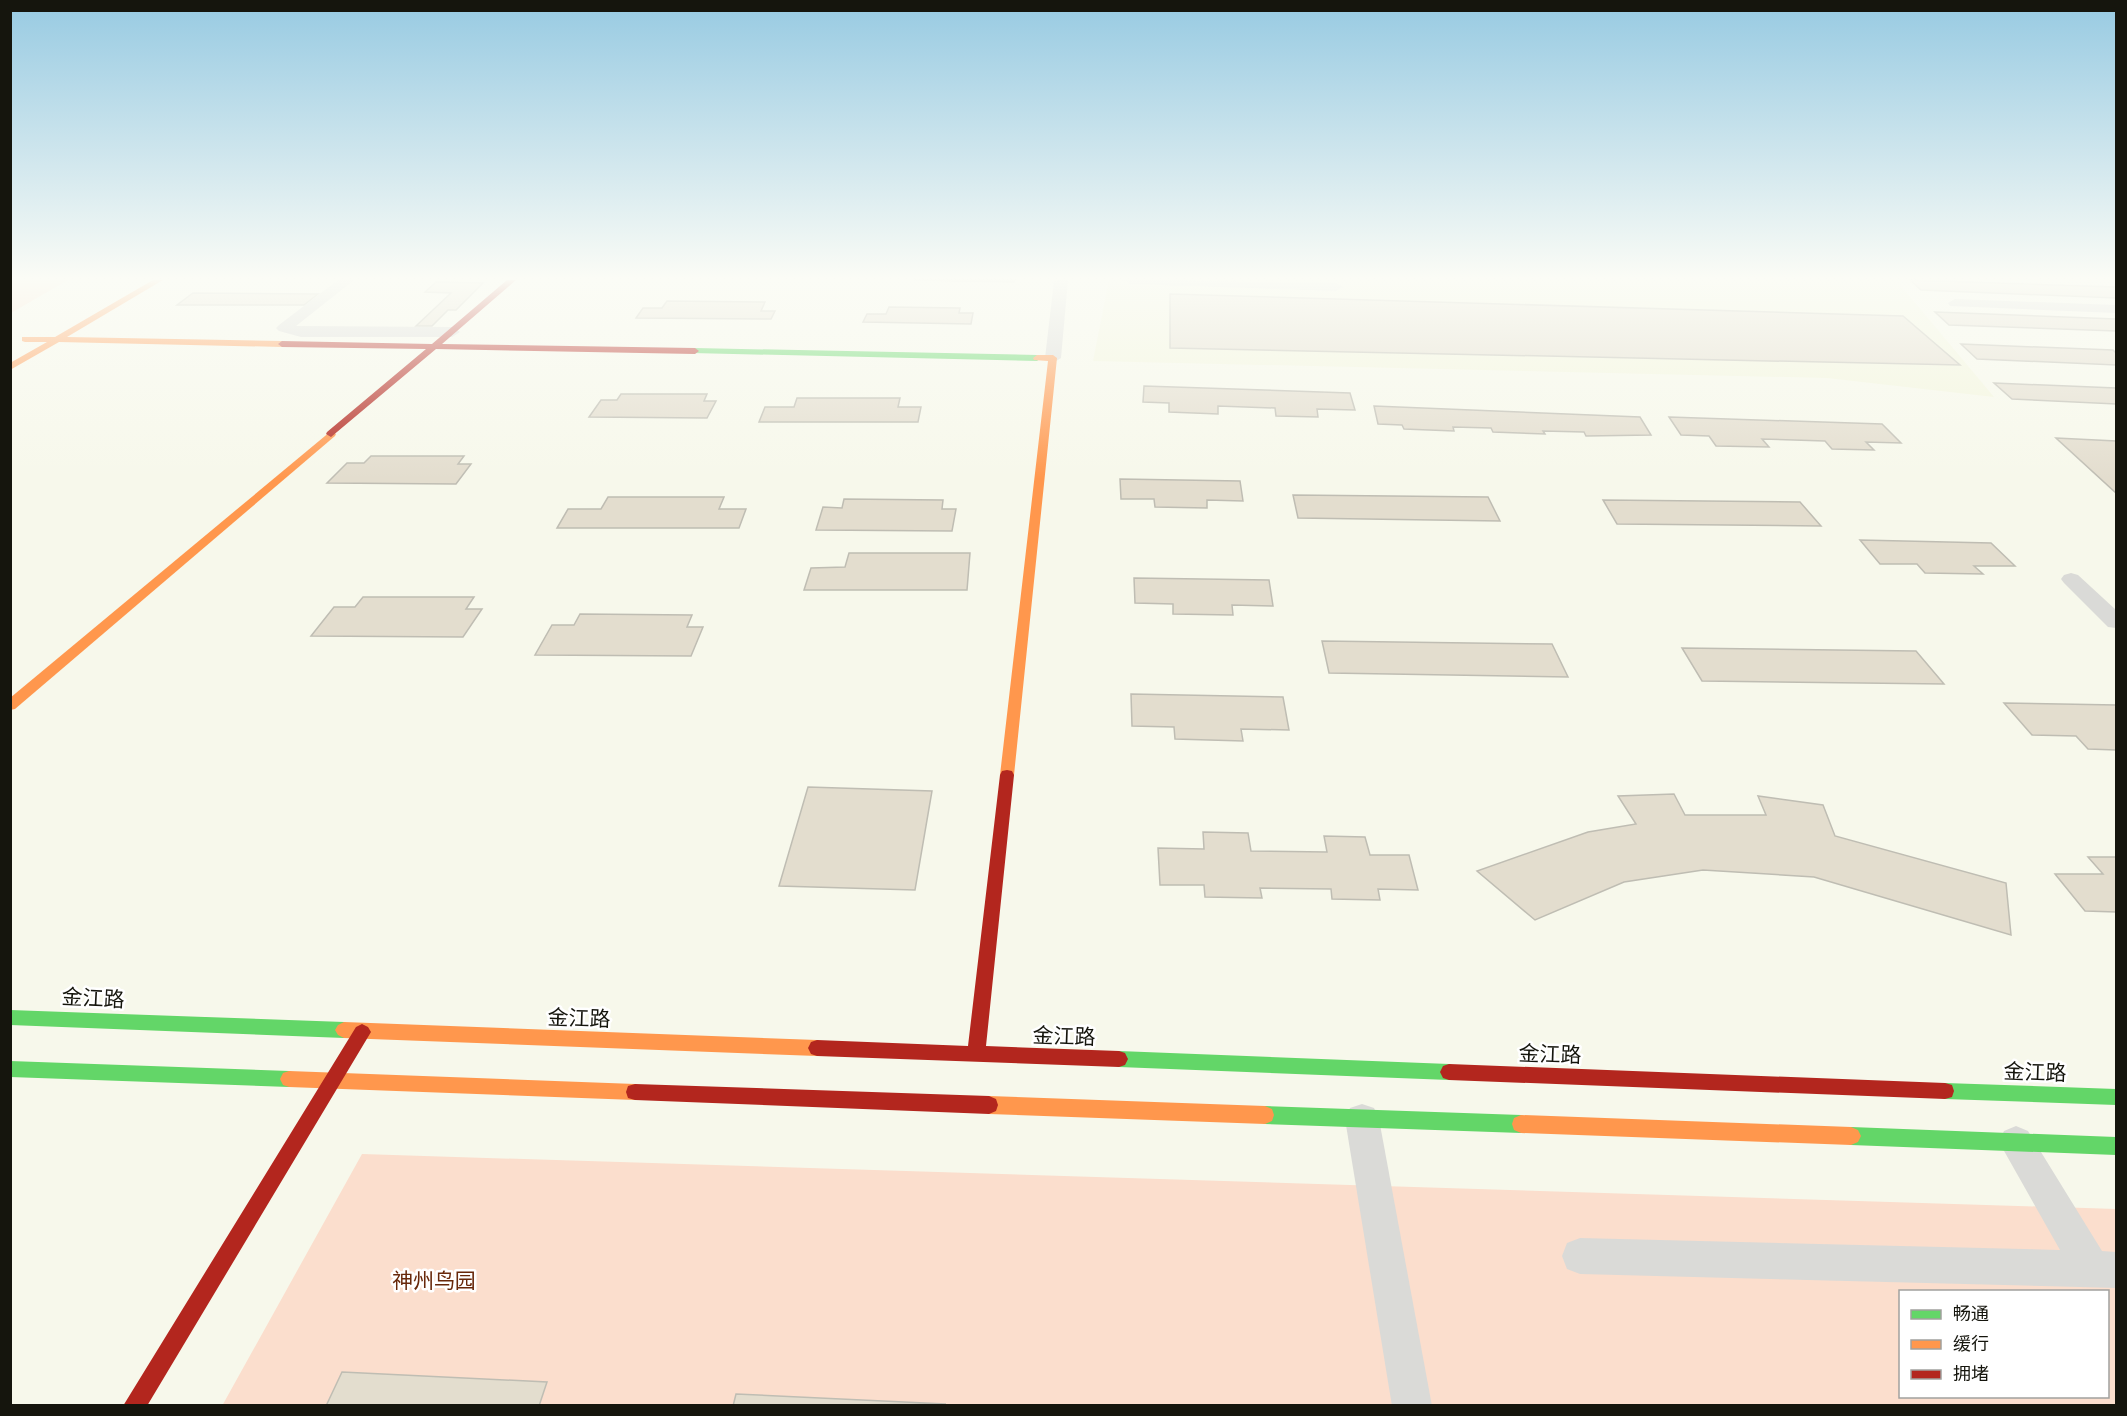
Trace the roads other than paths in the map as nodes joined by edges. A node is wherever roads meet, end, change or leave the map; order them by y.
1 (46, 346) edge
2 (437, 346) edge
3 (489, 346) edge
4 (1054, 346) edge
5 (1053, 358) junction
6 (10, 367) edge
7 (2071, 579) dead end
8 (2116, 622) edge
9 (10, 706) edge
10 (10, 1017) edge
11 (362, 1032) junction
12 (976, 1055) junction
13 (10, 1070) edge
14 (333, 1083) junction
15 (2116, 1097) edge
16 (1362, 1119) junction
17 (2013, 1137) junction
18 (2116, 1146) edge
19 (1580, 1256) dead end
20 (2104, 1270) edge
21 (134, 1406) edge
22 (1412, 1406) edge

1 - 6 street
2 - 9 street
3 - 5 street
4 - 5 street
5 - 12 street
7 - 8 street
10 - 11 street, 金江路
11 - 12 street, 金江路
11 - 14 street
12 - 15 street, 金江路
13 - 14 street
14 - 16 street
14 - 21 street
16 - 17 street
16 - 22 street
17 - 18 street
17 - 20 street
19 - 20 street

